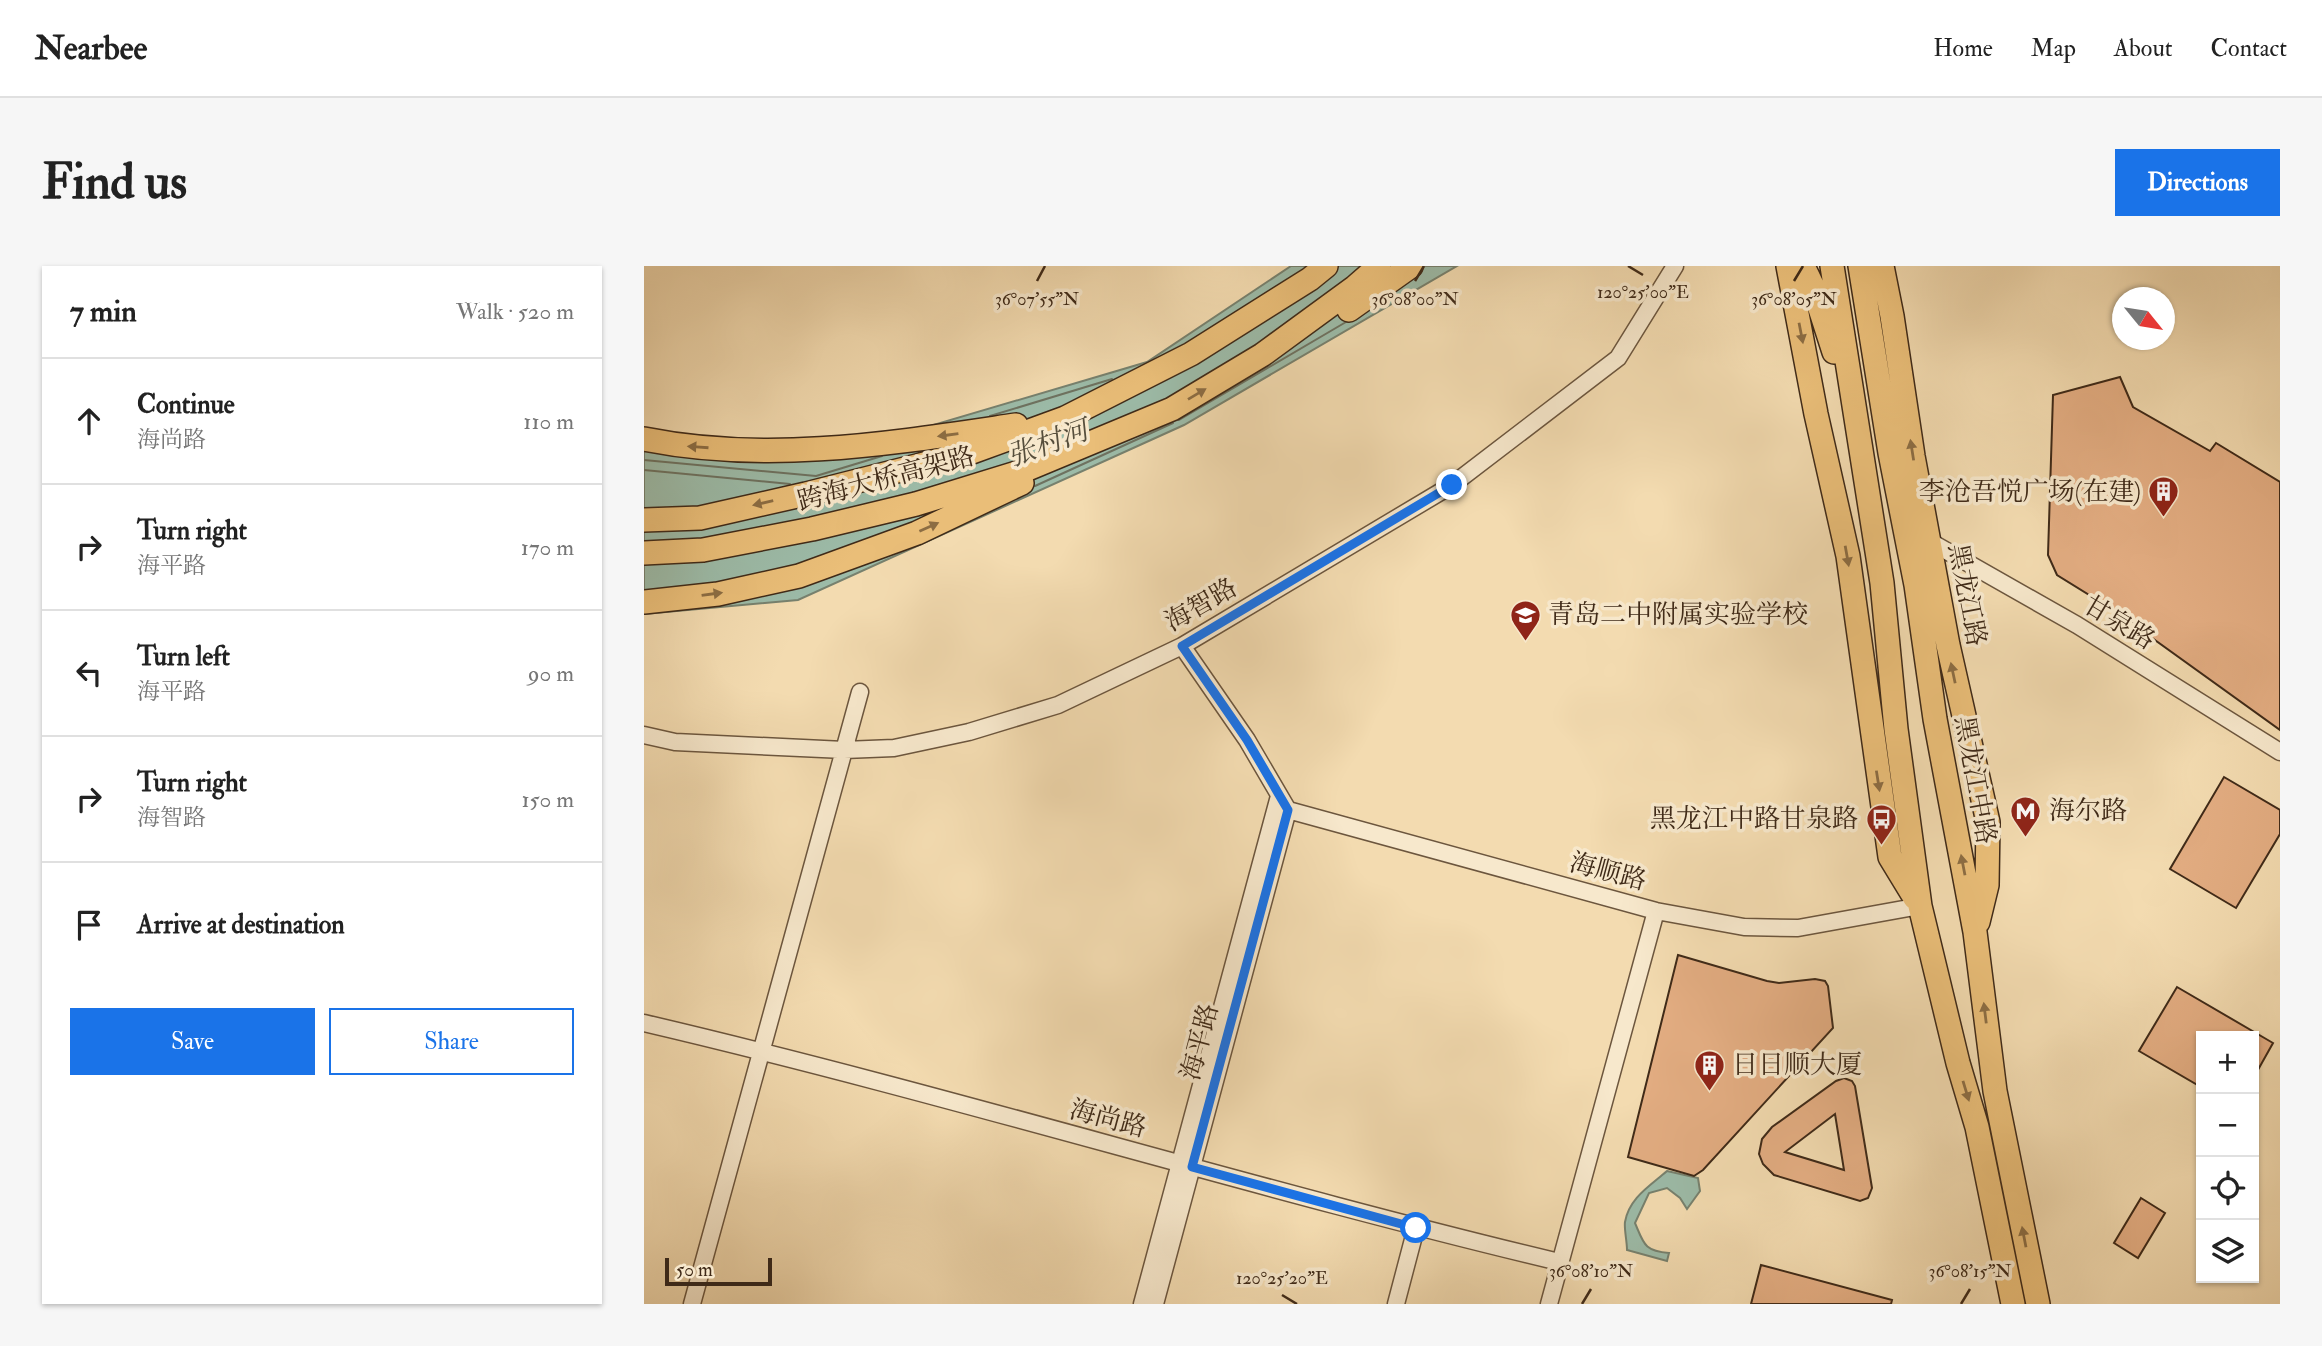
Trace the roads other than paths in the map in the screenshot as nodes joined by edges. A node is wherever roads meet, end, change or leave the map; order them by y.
1 (1307, 266) edge
2 (1326, 266) edge
3 (1379, 266) edge
4 (1411, 266) edge
5 (1675, 266) edge
6 (1788, 266) edge
7 (1803, 266) edge
8 (1832, 266) edge
9 (1860, 266) edge
10 (1881, 266) edge
11 (1237, 325) junction
12 (1262, 355) junction
13 (1172, 409) junction
14 (1856, 417) junction
15 (1065, 418) junction
16 (644, 439) edge
17 (1890, 453) junction
18 (644, 520) edge
19 (1928, 541) junction
20 (644, 553) edge
21 (644, 602) edge
22 (1182, 646) junction
23 (860, 692) dead end
24 (644, 735) edge
25 (844, 750) junction
26 (2280, 752) edge
27 (1279, 796) junction
28 (1288, 810) junction
29 (1920, 906) junction
30 (1656, 911) junction
31 (1975, 932) junction
32 (644, 1023) edge
33 (763, 1050) junction
34 (1186, 1165) junction
35 (1416, 1228) junction
36 (1559, 1262) junction
37 (692, 1304) edge
38 (1142, 1304) edge
39 (1155, 1304) edge
40 (1396, 1304) edge
41 (1549, 1304) edge
42 (2012, 1304) edge
43 (2038, 1304) edge

1 - 11 highway
2 - 11 highway, 跨海大桥高架路
3 - 12 highway, 跨海大桥高架路
4 - 12 highway
5 - 22 street, 海智路
6 -> 29 highway
7 - 14 highway
8 - 14 highway
9 - 17 highway, 黑龙江中路
10 - 17 highway
19 -> 10 highway, 黑龙江路
11 - 15 highway, 跨海大桥高架路
13 -> 12 highway, 跨海大桥高架路
13 - 20 highway, 跨海大桥高架路
21 -> 13 highway
14 - 29 highway
15 -> 16 highway
15 -> 18 highway, 跨海大桥高架路
31 -> 17 highway, 黑龙江中路
19 - 26 street, 甘泉路
31 -> 19 highway, 黑龙江路
22 - 25 street, 海智路
22 - 27 street
23 - 25 street
24 - 25 street, 海智路
25 - 33 street
27 - 28 street
27 - 34 street, 海平路
28 - 30 street, 海顺路
28 - 34 street, 海平路
29 - 30 street, 海顺路
29 -> 42 highway
30 - 36 street
43 -> 31 highway, 黑龙江中路
32 - 33 street, 海尚路
33 - 34 street, 海尚路
33 - 37 street
34 - 35 street, 海尚路
34 - 38 street, 海平路
34 - 39 street, 海平路
35 - 36 street, 海尚路
35 - 40 street
36 - 41 street

